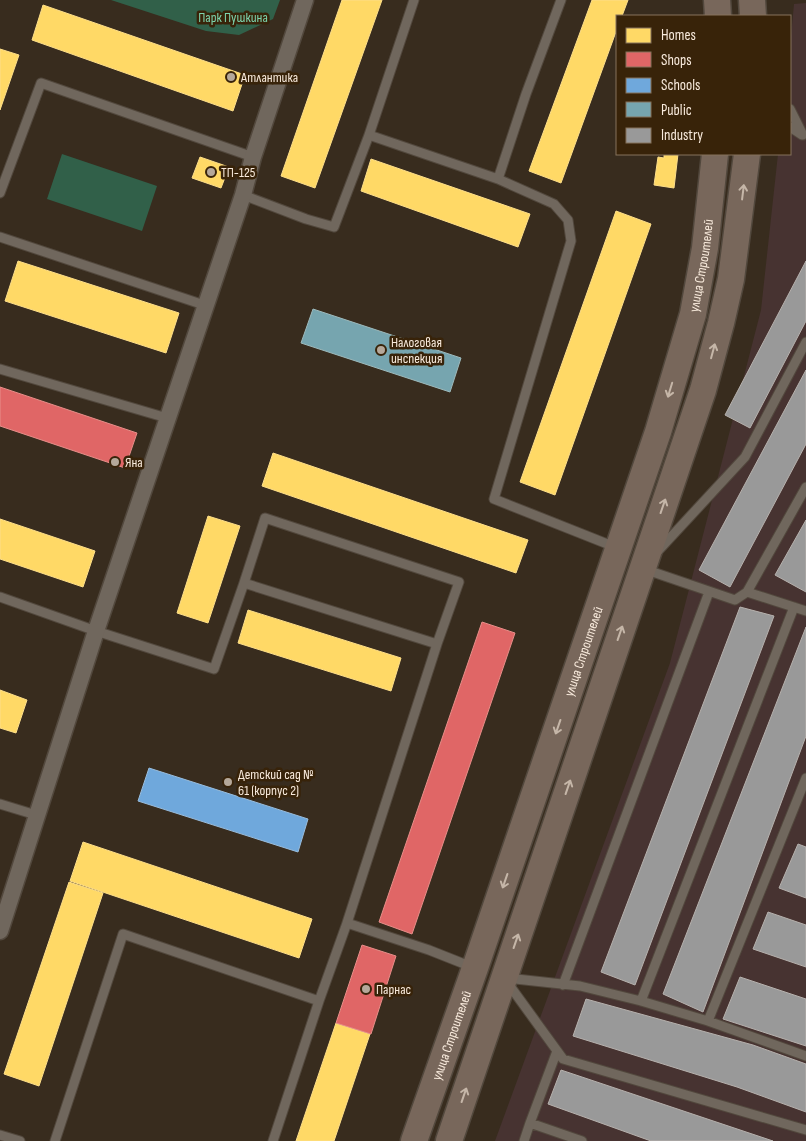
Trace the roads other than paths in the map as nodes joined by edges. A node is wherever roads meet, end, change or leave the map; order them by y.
1 (305, 0) edge
2 (414, 0) edge
3 (561, 0) edge
4 (717, 0) edge
5 (752, 0) edge
6 (718, 15) edge
7 (753, 15) edge
8 (791, 111) edge
9 (791, 128) edge
10 (369, 135) junction
11 (804, 137) edge
12 (715, 155) edge
13 (748, 155) edge
14 (254, 158) junction
15 (498, 179) junction
16 (0, 193) edge
17 (243, 195) junction
18 (0, 238) edge
19 (204, 306) junction
20 (806, 342) edge
21 (0, 370) edge
22 (167, 418) junction
23 (806, 487) edge
24 (619, 548) junction
25 (641, 568) junction
26 (244, 583) junction
27 (709, 592) junction
28 (747, 592) junction
29 (0, 597) edge
30 (794, 607) junction
31 (806, 611) edge
32 (96, 631) junction
33 (437, 644) junction
34 (806, 778) edge
35 (0, 804) edge
36 (36, 815) junction
37 (5, 901) edge
38 (347, 923) junction
39 (0, 931) edge
40 (475, 968) junction
41 (504, 978) junction
42 (563, 985) junction
43 (641, 1000) junction
44 (319, 1001) junction
45 (708, 1020) junction
46 (557, 1051) junction
47 (806, 1056) edge
48 (530, 1123) junction
49 (806, 1130) edge
50 (0, 1135) edge
51 (20, 1141) edge
52 (55, 1141) edge
53 (273, 1141) edge
54 (414, 1141) edge
55 (449, 1141) edge
56 (524, 1141) edge
57 (582, 1141) edge

1 - 14 street
2 - 10 lane
3 - 15 lane
4 - 6 main road
5 - 7 main road
8 - 11 lane
9 - 11 lane
10 - 15 lane
10 - 17 lane
12 -> 24 main road, улица Строителей
25 -> 13 main road, улица Строителей
14 - 16 lane
14 - 17 street
15 - 24 lane
17 - 19 street
18 - 19 lane
19 - 22 street
20 - 25 lane
21 - 22 lane
22 - 32 street
23 - 28 lane
24 -> 40 main road, улица Строителей
25 - 27 lane
41 -> 25 main road, улица Строителей
26 - 32 lane
26 - 33 lane
26 - 33 lane
27 - 28 lane
27 - 42 lane
28 - 30 lane
29 - 32 lane
30 - 31 lane
30 - 43 lane
32 - 36 street
33 - 38 lane
34 - 45 lane
35 - 36 lane
36 - 37 street
37 - 39 street
38 - 40 lane
38 - 44 lane
40 - 41 main road
40 - 54 main road, улица Строителей
41 - 42 lane
41 - 46 lane
55 -> 41 main road, улица Строителей
42 - 43 lane
43 - 45 lane
44 - 52 lane
44 - 53 lane
45 - 47 lane
46 - 48 lane
46 - 49 lane
48 - 56 lane
48 - 57 lane
50 - 51 lane

